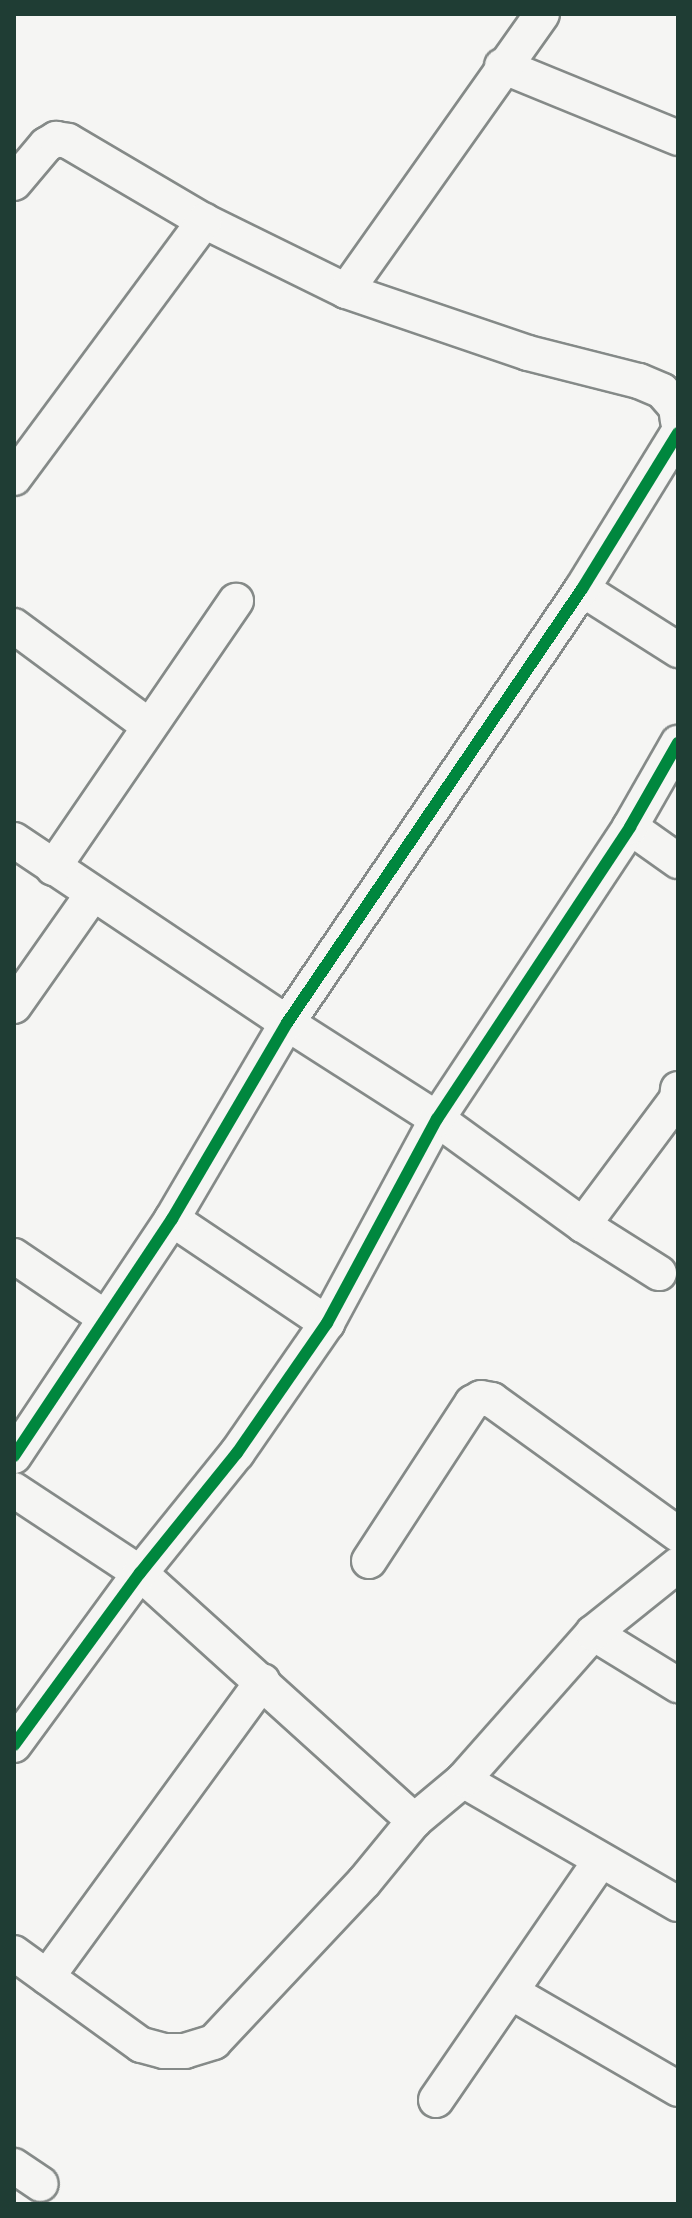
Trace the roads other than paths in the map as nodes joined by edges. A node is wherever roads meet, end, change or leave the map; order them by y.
1 (542, 14) edge
2 (502, 66) junction
3 (678, 138) edge
4 (14, 183) edge
5 (204, 221) junction
6 (346, 291) junction
7 (678, 421) edge
8 (678, 433) edge
9 (14, 478) edge
10 (582, 589) junction
11 (236, 601) dead end
12 (14, 626) edge
13 (678, 650) edge
14 (149, 726) junction
15 (678, 743) edge
16 (630, 827) junction
17 (14, 840) edge
18 (678, 861) edge
19 (53, 868) junction
20 (92, 895) junction
21 (14, 1006) edge
22 (287, 1023) junction
23 (678, 1089) edge
24 (437, 1119) junction
25 (172, 1219) junction
26 (583, 1225) junction
27 (14, 1256) edge
28 (672, 1275) edge
29 (104, 1317) junction
30 (327, 1323) junction
31 (14, 1456) edge
32 (14, 1490) edge
33 (678, 1534) edge
34 (369, 1561) dead end
35 (678, 1565) edge
36 (140, 1573) junction
37 (593, 1633) junction
38 (263, 1681) junction
39 (678, 1685) edge
40 (14, 1745) edge
41 (463, 1780) junction
42 (414, 1821) junction
43 (601, 1860) junction
44 (678, 1904) edge
45 (14, 1953) edge
46 (47, 1977) junction
47 (511, 1992) junction
48 (678, 2089) edge
49 (436, 2100) dead end

1 - 2 street
2 - 3 street
2 - 6 street
4 - 5 street
5 - 6 street
5 - 9 street
6 - 7 street
8 - 10 street
10 - 13 street
10 - 22 street
11 - 14 street
12 - 14 street
14 - 19 street
15 - 16 street
16 - 18 street
16 - 24 street
17 - 19 street
19 - 20 street
20 - 21 street
20 - 22 street
22 - 24 street
22 - 25 street
23 - 26 street
24 - 26 street
24 - 30 street
25 - 29 street
25 - 30 street
26 - 28 street
27 - 29 street
29 - 31 street
30 - 36 street
32 - 36 street
33 - 34 street
35 - 37 street
36 - 38 street
36 - 40 street
37 - 39 street
37 - 41 street
38 - 42 street
38 - 46 street
41 - 42 street
41 - 43 street
42 - 46 street
43 - 44 street
43 - 47 street
45 - 46 street
47 - 48 street
47 - 49 street

